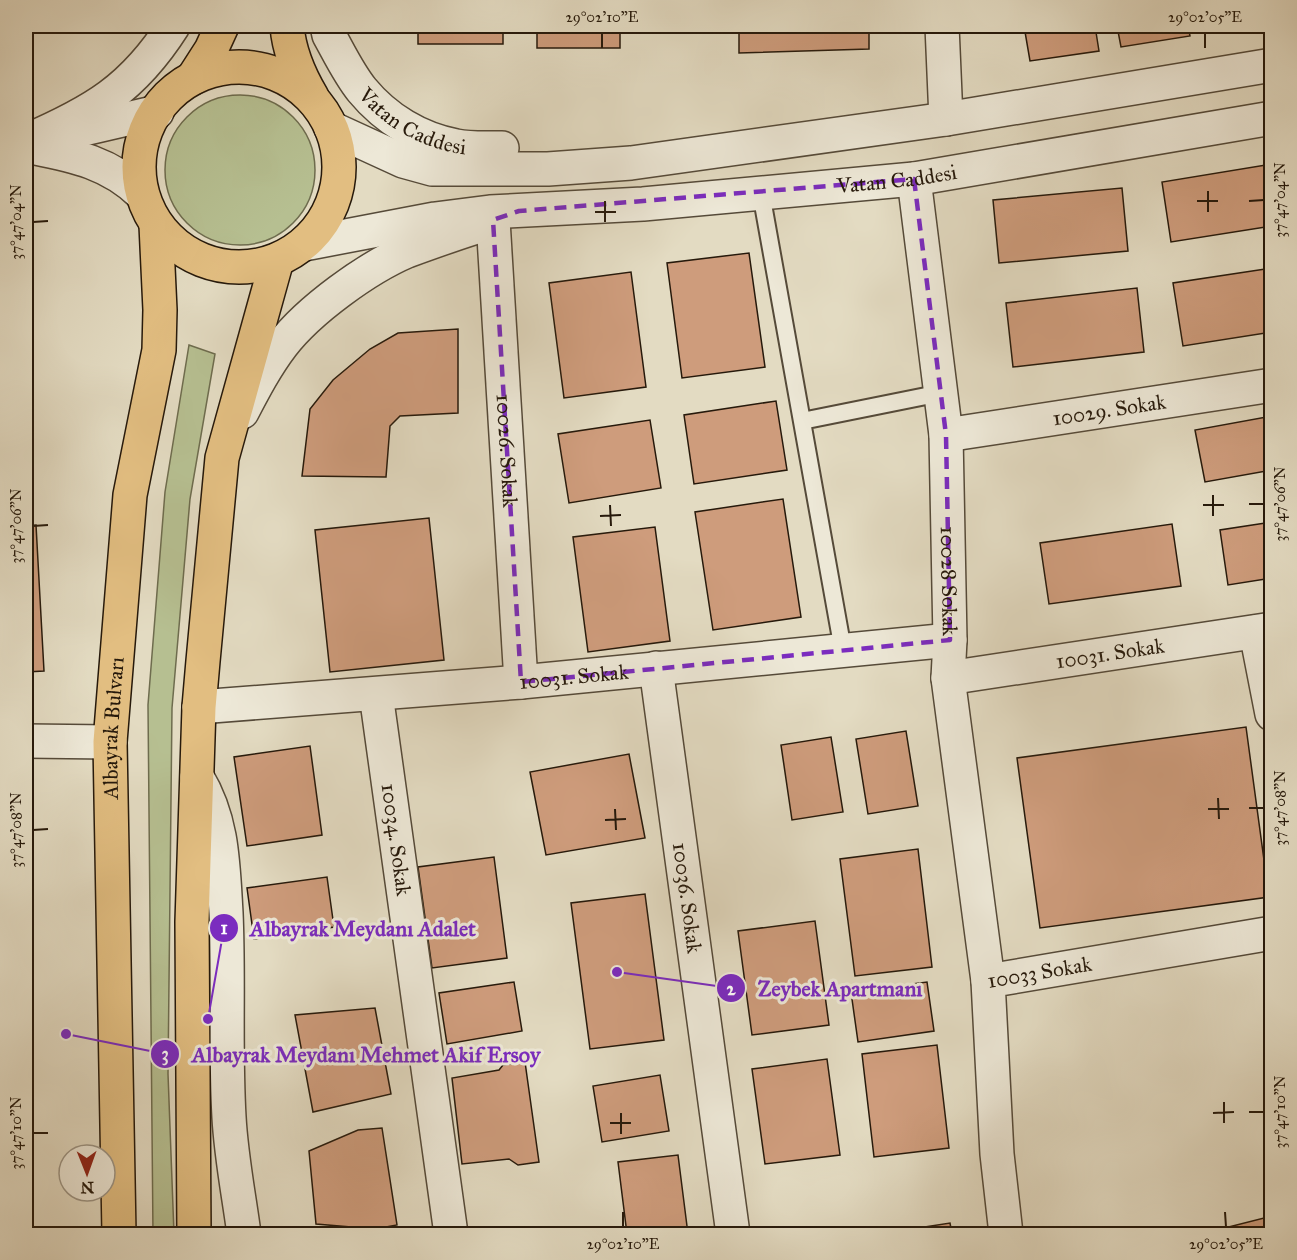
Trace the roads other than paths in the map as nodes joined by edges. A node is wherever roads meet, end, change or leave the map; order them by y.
1 (173, 26) edge
2 (222, 26) edge
3 (287, 26) edge
4 (327, 26) edge
5 (942, 26) edge
6 (1272, 65) edge
7 (193, 78) junction
8 (157, 112) junction
9 (323, 115) junction
10 (1272, 118) edge
11 (946, 119) junction
12 (26, 143) edge
13 (687, 154) junction
14 (914, 179) junction
15 (142, 194) junction
16 (761, 194) junction
17 (506, 215) junction
18 (156, 225) junction
19 (291, 252) junction
20 (1272, 385) edge
21 (941, 393) junction
22 (802, 421) junction
23 (946, 435) junction
24 (222, 458) junction
25 (1264, 630) edge
26 (950, 640) junction
27 (843, 650) junction
28 (656, 668) junction
29 (948, 678) junction
30 (521, 682) junction
31 (376, 694) junction
32 (199, 707) junction
33 (1272, 714) edge
34 (26, 741) edge
35 (110, 742) junction
36 (197, 777) junction
37 (1272, 933) edge
38 (988, 981) junction
39 (193, 1053) junction
40 (229, 1119) junction
41 (194, 1232) edge
42 (119, 1234) edge
43 (244, 1234) edge
44 (452, 1234) edge
45 (733, 1234) edge
46 (1006, 1234) edge

1 - 12 street
2 - 7 main road
3 - 9 main road
4 - 13 street, Vatan Caddesi
5 - 11 street
6 - 11 street, Vatan Caddesi
7 - 8 main road
7 - 9 main road
8 - 12 street
8 - 15 main road
9 - 13 street, Vatan Caddesi
9 - 19 main road
10 - 14 street, Vatan Caddesi
11 - 13 street, Vatan Caddesi
12 - 15 street
14 - 16 street, Vatan Caddesi
14 - 21 street, 10028 Sokak
15 - 18 main road
16 - 17 street, Vatan Caddesi
16 - 22 lane
17 - 19 street, Vatan Caddesi
17 - 24 street, Vatan Caddesi
17 - 30 street, 10026. Sokak
18 - 19 main road
18 - 35 main road, Albayrak Bulvarı
19 - 24 main road
20 - 23 street, 10029. Sokak
21 - 22 lane
21 - 23 street, 10028 Sokak
22 - 27 lane
23 - 26 street, 10028 Sokak
24 - 32 main road
25 - 29 street, 10031. Sokak
25 - 33 street
26 - 27 street, 10031. Sokak
26 - 29 street, 10028 Sokak
27 - 28 street, 10031. Sokak
28 - 30 street, 10031. Sokak
28 - 45 street, 10036. Sokak
29 - 38 street, 10028 Sokak
30 - 31 street, 10031. Sokak
31 - 32 street, 10031. Sokak
31 - 44 street, 10034. Sokak
32 - 36 main road
34 - 35 street
35 - 42 main road, Albayrak Bulvarı
36 - 39 main road
36 - 40 street
37 - 38 street, 10033 Sokak
38 - 46 street, 10033 Sokak
39 - 40 street
39 - 41 main road
40 - 43 street

